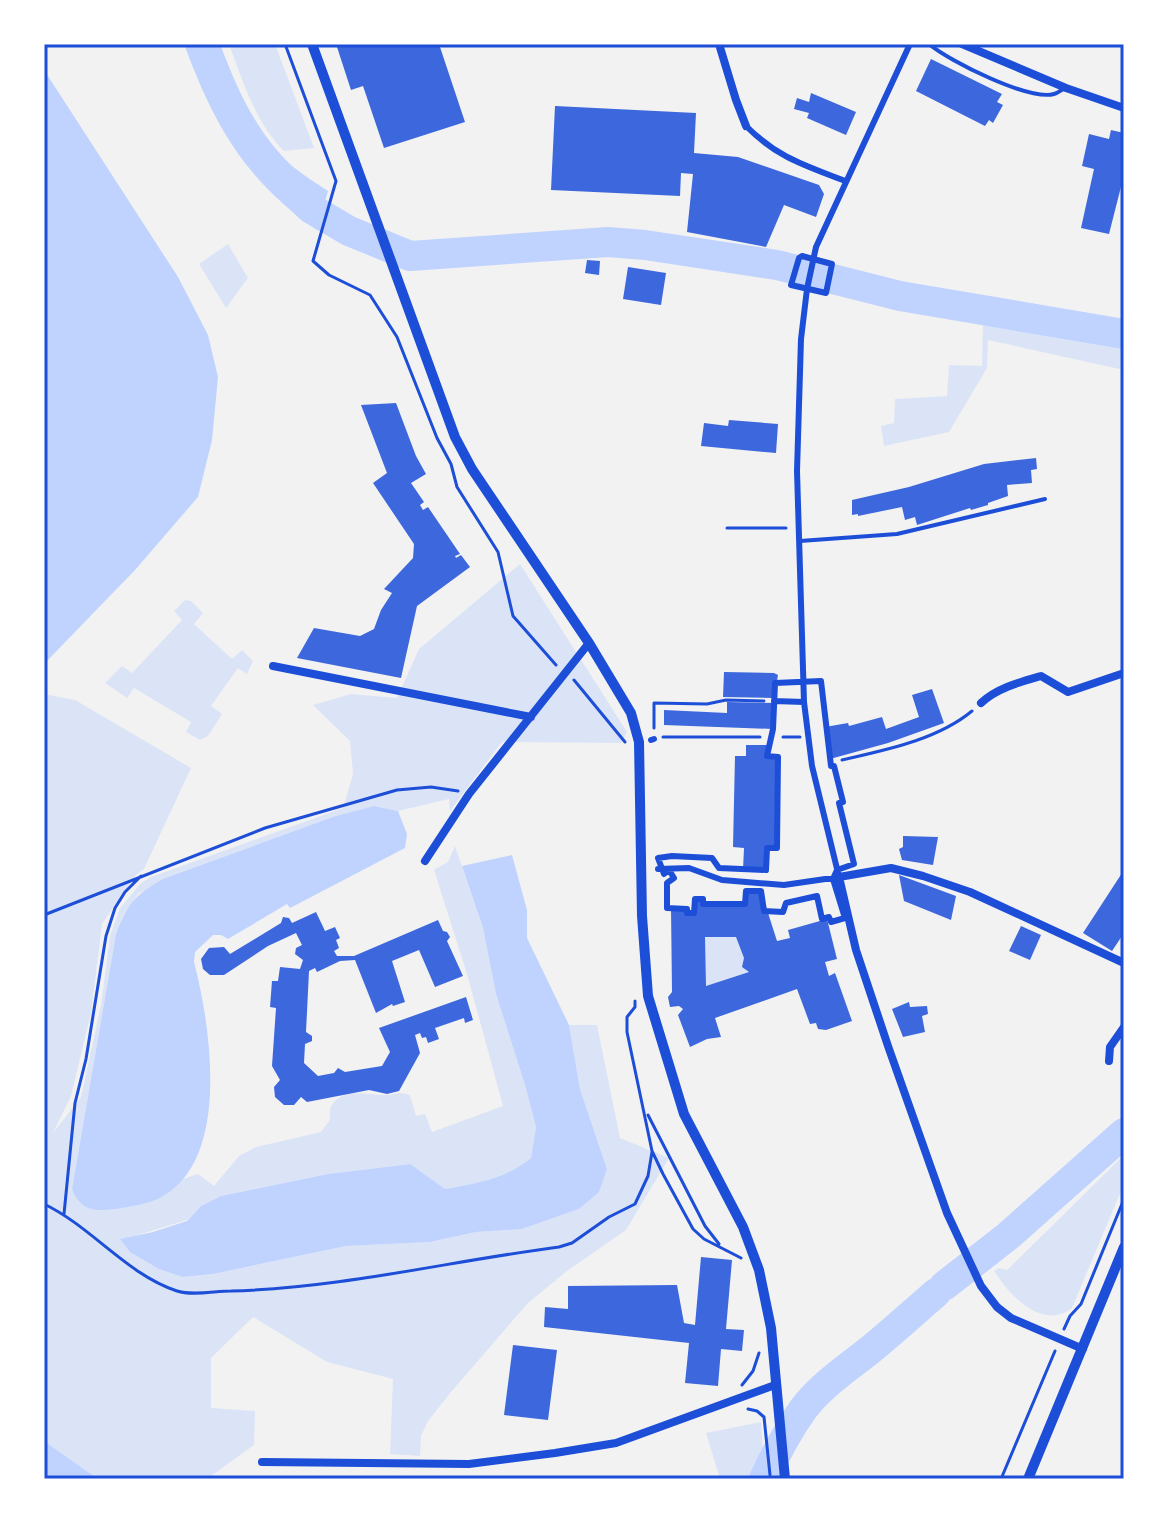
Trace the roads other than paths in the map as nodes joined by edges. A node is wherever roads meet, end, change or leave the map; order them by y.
1 (312, 44) edge
2 (719, 44) edge
3 (910, 44) edge
4 (929, 44) edge
5 (962, 44) edge
6 (1066, 88) junction
7 (1124, 108) edge
8 (746, 126) joint
9 (845, 181) junction
10 (812, 258) junction
11 (807, 289) junction
12 (1045, 499) dead end
13 (798, 542) junction
14 (589, 643) junction
15 (273, 666) dead end
16 (1124, 673) edge
17 (804, 682) junction
18 (774, 701) junction
19 (804, 702) junction
20 (981, 703) road end
21 (531, 717) junction
22 (830, 762) junction
23 (812, 766) junction
24 (425, 861) dead end
25 (661, 868) junction
26 (837, 875) junction
27 (1124, 963) edge
28 (1124, 1028) edge
29 (1109, 1061) dead end
30 (1124, 1247) edge
31 (1083, 1349) junction
32 (775, 1385) junction
33 (262, 1462) dead end
34 (785, 1479) edge
35 (1028, 1479) edge

1 - 14 street
2 - 8 street
3 - 9 street
4 - 6 lane
5 - 6 street
6 - 7 street
8 - 9 street
9 - 10 street
10 - 11 street
10 - 11 street
10 - 11 street
11 - 13 street
12 - 13 lane
13 - 17 street
14 - 21 street
14 - 32 street
15 - 21 street
16 - 20 street
17 - 18 street
17 - 19 street
17 - 22 street
18 - 19 street
18 - 25 street
19 - 23 street
21 - 24 street
22 - 23 street
22 - 26 street
23 - 26 street
25 - 26 street
25 - 26 street
26 - 27 street
26 - 31 street
28 - 29 street
30 - 31 street
31 - 35 street
32 - 33 street
32 - 34 street

